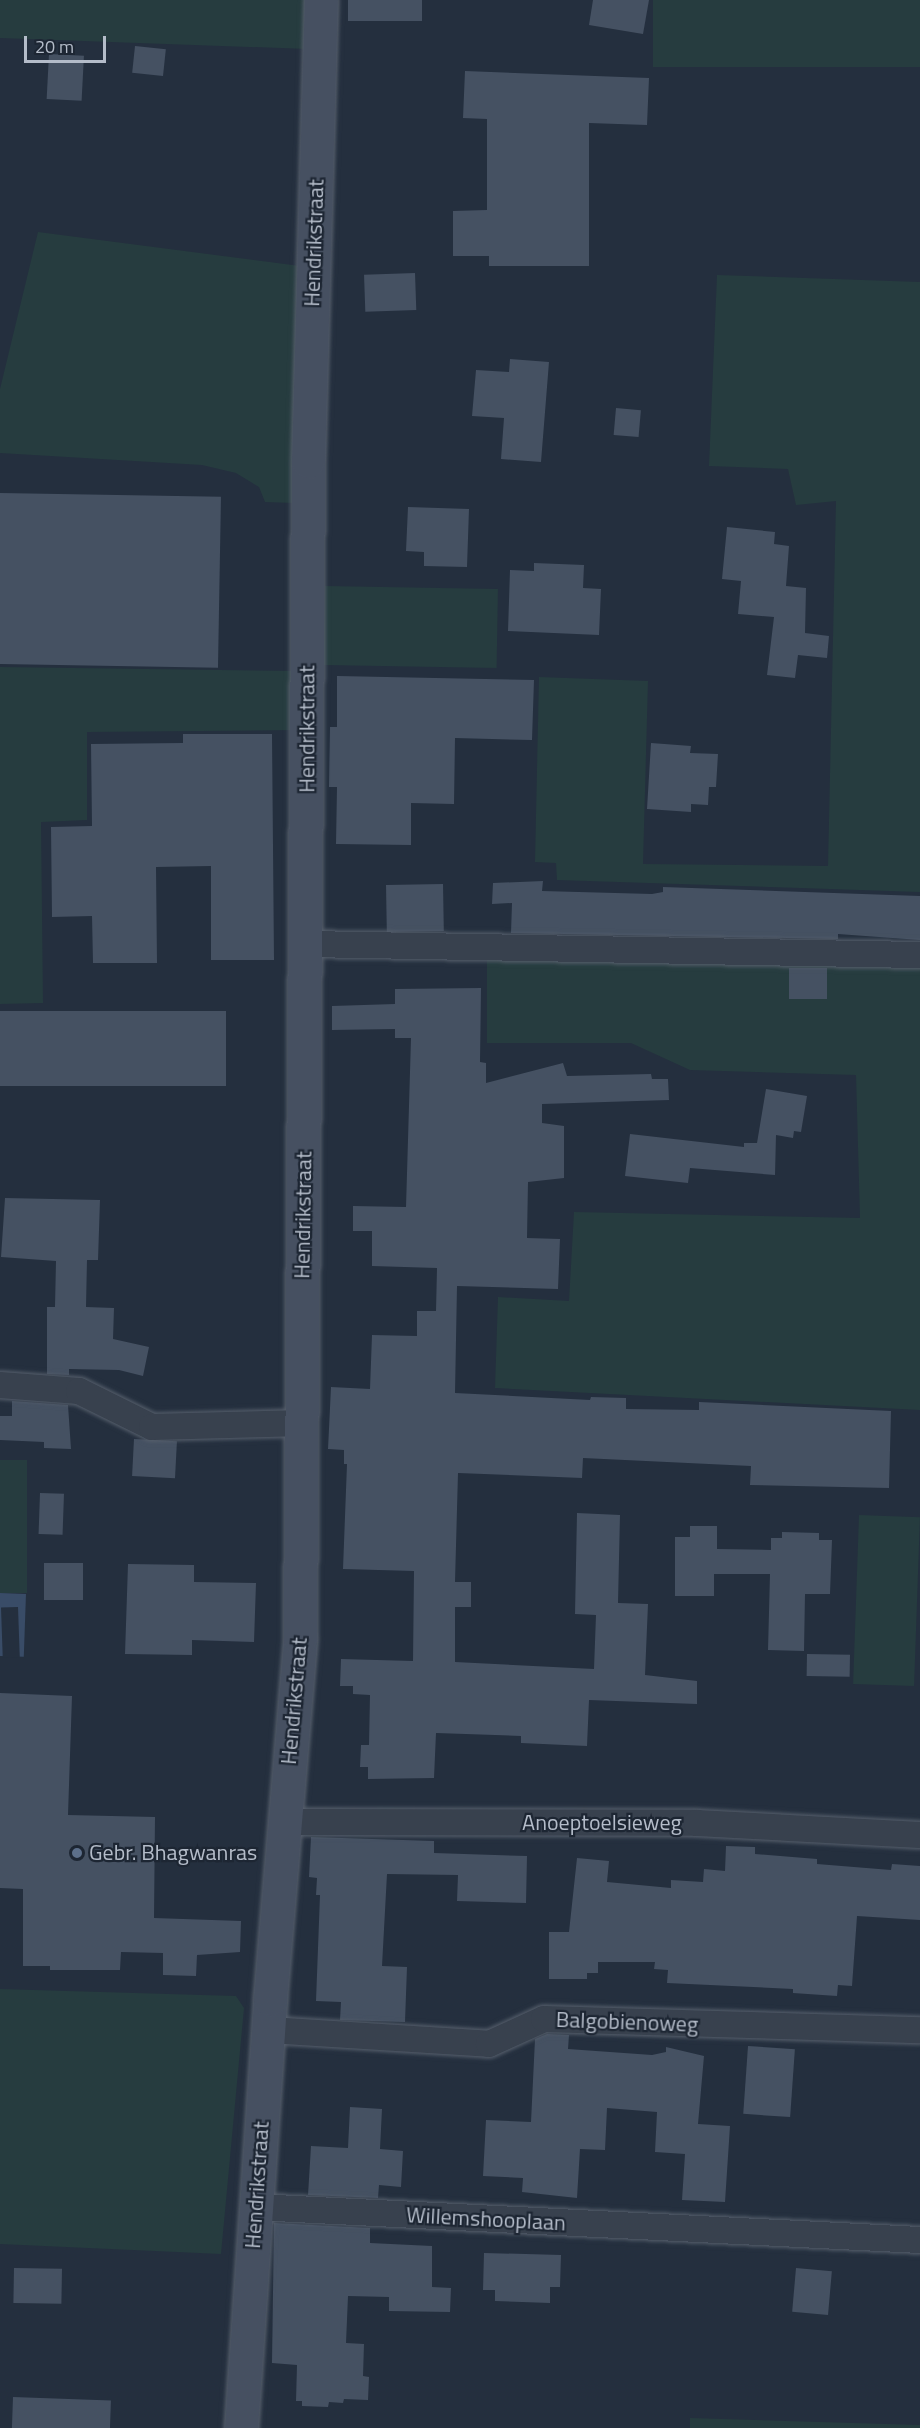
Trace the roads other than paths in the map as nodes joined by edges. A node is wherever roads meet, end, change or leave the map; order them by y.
1 (321, 0) edge
2 (307, 944) junction
3 (920, 956) edge
4 (0, 1385) edge
5 (304, 1423) junction
6 (284, 1822) junction
7 (920, 1835) edge
8 (268, 2030) junction
9 (920, 2030) edge
10 (255, 2207) junction
11 (920, 2240) edge
12 (241, 2428) edge

1 - 2 street, Hendrikstraat
2 - 3 street
2 - 5 street, Hendrikstraat
4 - 5 street
5 - 6 street, Hendrikstraat
6 - 7 street, Anoeptoelsieweg
6 - 8 street, Hendrikstraat
8 - 9 street, Balgobienoweg
8 - 10 street, Hendrikstraat
10 - 11 street, Willemshooplaan
10 - 12 street, Hendrikstraat

